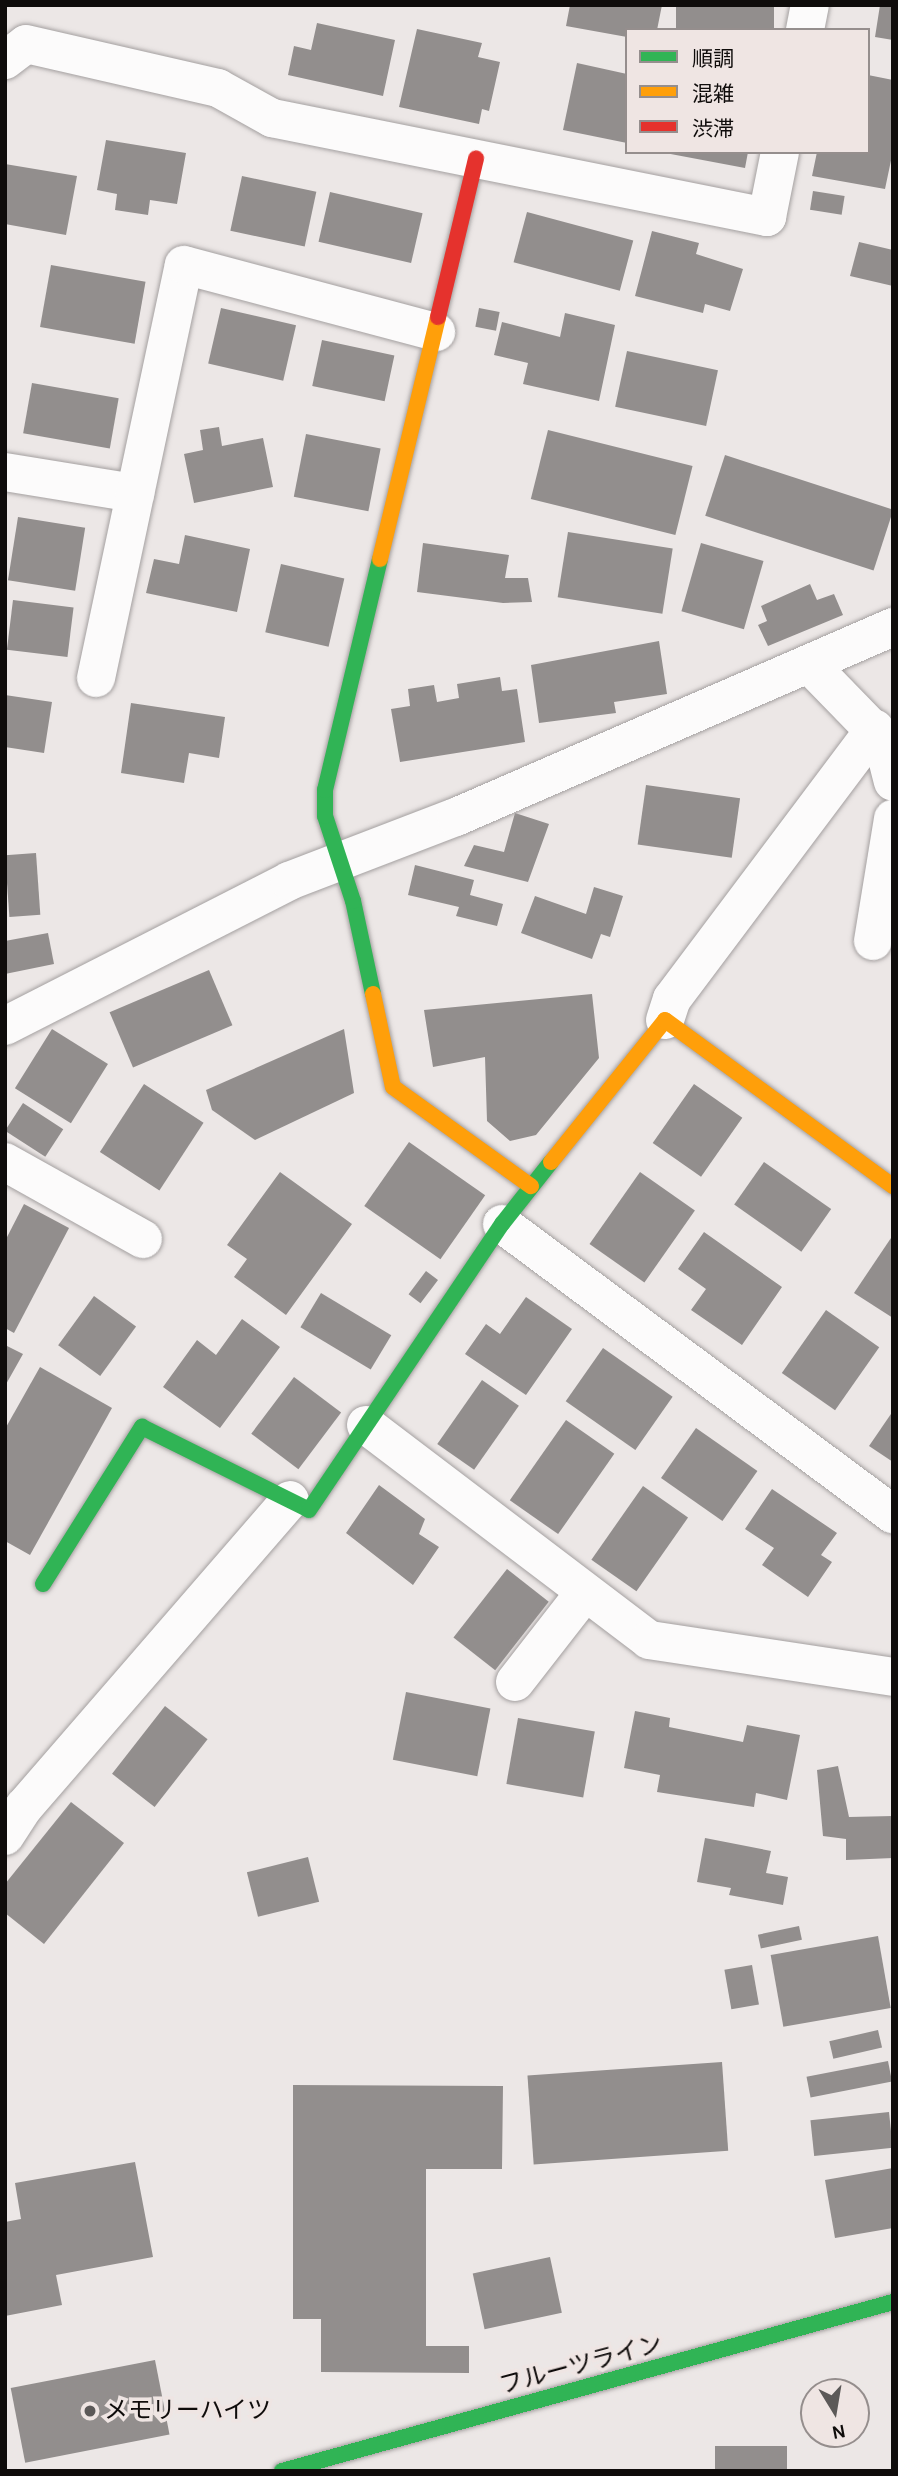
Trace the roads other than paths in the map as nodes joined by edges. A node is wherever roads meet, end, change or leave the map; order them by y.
1 (810, 5) edge
2 (805, 28) edge
3 (5, 60) edge
4 (780, 154) edge
5 (476, 159) junction
6 (436, 332) junction
7 (5, 472) edge
8 (135, 493) junction
9 (893, 627) edge
10 (809, 664) junction
11 (96, 678) dead end
12 (875, 729) junction
13 (893, 782) edge
14 (893, 819) edge
15 (337, 862) junction
16 (873, 941) dead end
17 (665, 1020) junction
18 (5, 1026) edge
19 (5, 1162) edge
20 (531, 1186) junction
21 (893, 1186) edge
22 (502, 1224) junction
23 (143, 1240) dead end
24 (366, 1425) junction
25 (290, 1500) junction
26 (893, 1514) edge
27 (43, 1584) dead end
28 (585, 1592) junction
29 (893, 1677) edge
30 (515, 1682) dead end
31 (5, 1836) edge
32 (893, 2302) edge
33 (282, 2471) edge

1 - 2 street
3 - 5 street
4 - 5 street
5 - 6 street
6 - 8 street
6 - 15 street
7 - 8 street
8 - 11 street
9 - 10 street
10 - 12 street
10 - 15 street
12 - 13 street
12 - 17 street
14 - 16 street
15 - 18 street
15 - 20 street
17 - 20 street
17 - 21 street
19 - 23 street
20 - 22 street
22 - 24 street
22 - 26 street
24 - 25 street
24 - 28 street
25 - 27 street
25 - 31 street
28 - 29 street
28 - 30 street
32 - 33 street, フルーツライン

